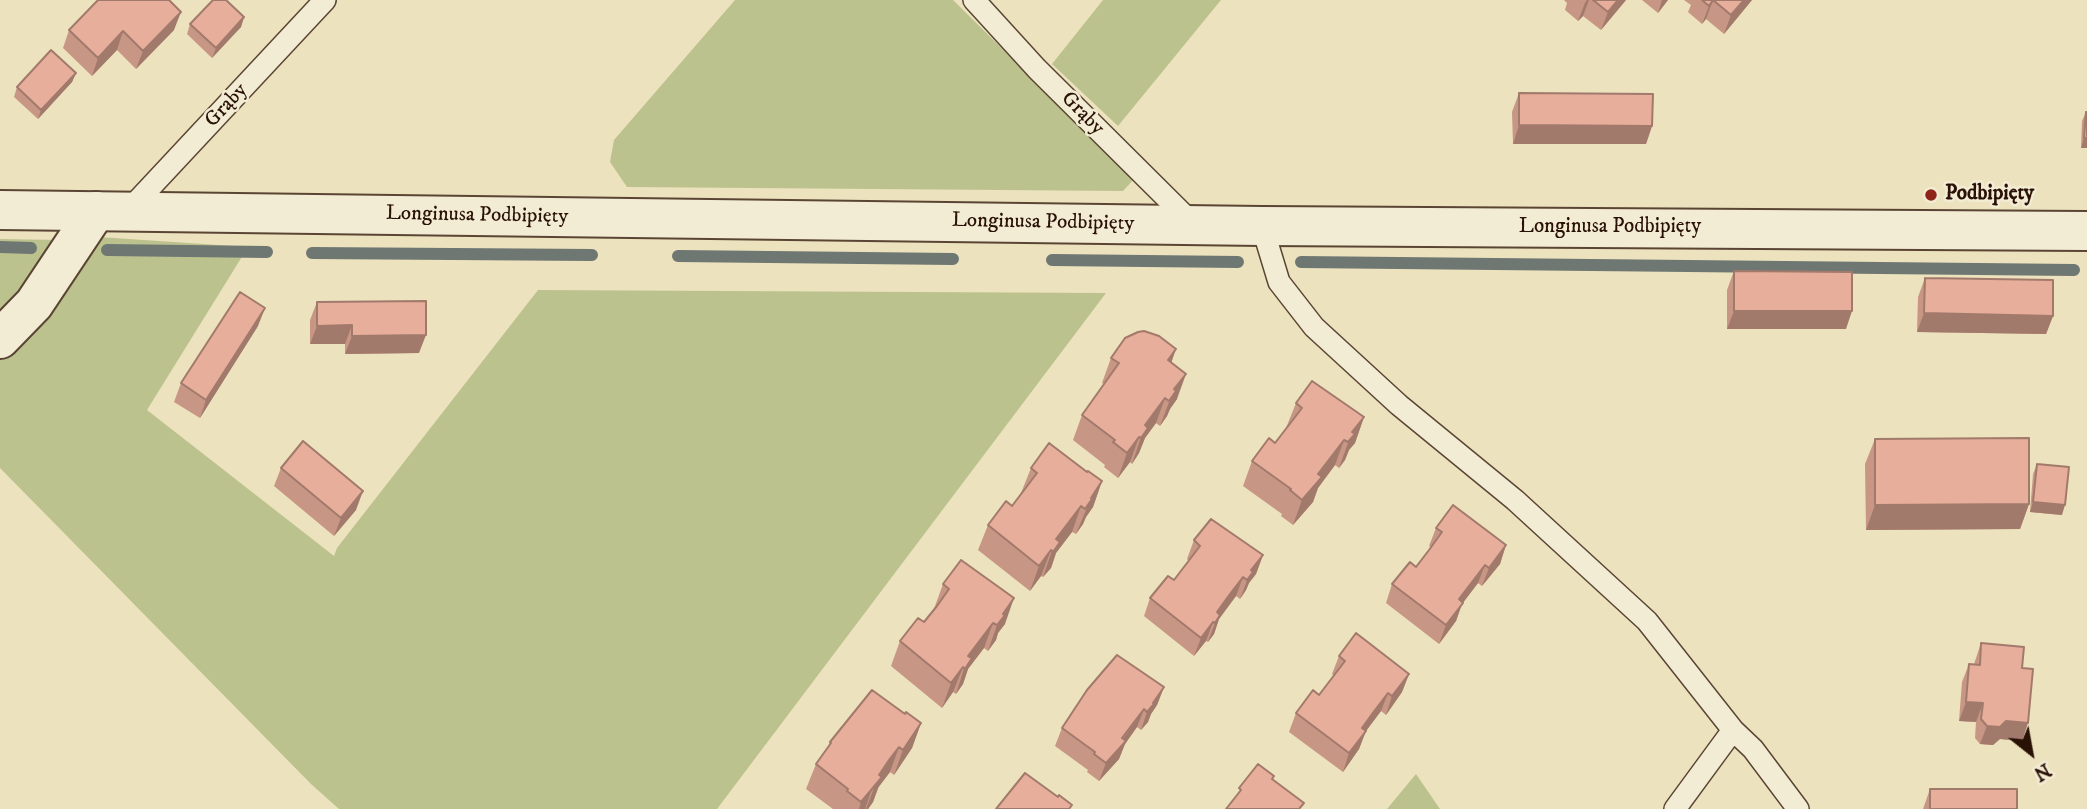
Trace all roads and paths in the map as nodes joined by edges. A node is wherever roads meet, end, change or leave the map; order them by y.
1 (325, 0) edge
2 (974, 0) edge
3 (0, 210) edge
4 (112, 211) junction
5 (1194, 225) junction
6 (1262, 226) junction
7 (2087, 231) edge
8 (0, 339) edge
9 (1732, 730) junction
10 (1675, 809) edge
11 (1798, 809) edge

1 - 4 lane, Grąby
2 - 5 lane, Grąby
3 - 4 street, Longinusa Podbipięty
4 - 5 street, Longinusa Podbipięty
4 - 8 street, Grąby
5 - 6 street, Longinusa Podbipięty
6 - 7 street, Longinusa Podbipięty
6 - 9 lane
9 - 10 lane
9 - 11 lane

